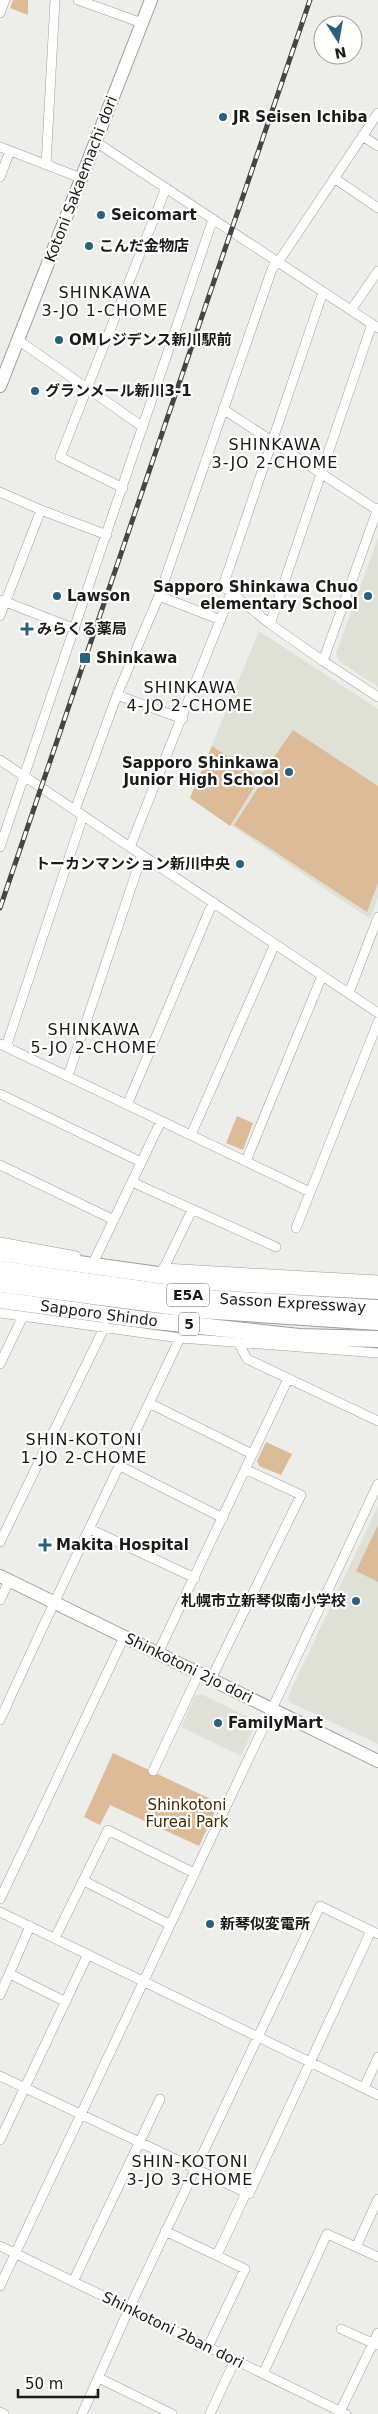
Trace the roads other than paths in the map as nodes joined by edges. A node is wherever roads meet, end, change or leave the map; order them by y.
1 (5, 0) edge
2 (54, 0) edge
3 (78, 0) edge
4 (151, 0) edge
5 (0, 13) edge
6 (142, 23) junction
7 (378, 113) edge
8 (362, 136) junction
9 (96, 142) junction
10 (378, 146) edge
11 (0, 148) edge
12 (10, 151) junction
13 (46, 165) junction
14 (0, 177) edge
15 (81, 178) junction
16 (334, 178) junction
17 (166, 188) junction
18 (378, 208) edge
19 (213, 219) junction
20 (278, 262) junction
21 (378, 271) edge
22 (323, 292) junction
23 (351, 310) junction
24 (375, 326) edge
25 (18, 340) junction
26 (4, 362) edge
27 (0, 386) edge
28 (86, 387) junction
29 (223, 409) junction
30 (144, 427) junction
31 (272, 442) junction
32 (322, 474) junction
33 (123, 488) junction
34 (0, 492) edge
35 (378, 509) edge
36 (41, 510) junction
37 (107, 535) junction
38 (231, 592) junction
39 (159, 596) junction
40 (3, 601) edge
41 (0, 616) edge
42 (221, 620) junction
43 (270, 624) junction
44 (75, 630) junction
45 (323, 661) junction
46 (117, 695) junction
47 (378, 697) edge
48 (183, 719) junction
49 (0, 760) edge
50 (24, 776) junction
51 (79, 813) junction
52 (130, 847) junction
53 (0, 848) edge
54 (142, 855) junction
55 (213, 902) junction
56 (378, 918) edge
57 (275, 944) junction
58 (322, 976) junction
59 (349, 993) junction
60 (378, 1013) edge
61 (378, 1022) edge
62 (3, 1045) edge
63 (68, 1076) junction
64 (0, 1094) edge
65 (127, 1105) junction
66 (161, 1121) junction
67 (191, 1135) junction
68 (246, 1161) junction
69 (141, 1162) junction
70 (0, 1165) edge
71 (132, 1182) junction
72 (310, 1192) junction
73 (192, 1210) junction
74 (114, 1220) junction
75 (296, 1228) dead end
76 (0, 1242) edge
77 (276, 1247) dead end
78 (0, 1253) edge
79 (95, 1259) junction
80 (164, 1268) junction
81 (0, 1269) edge
82 (378, 1280) edge
83 (0, 1284) edge
84 (378, 1291) edge
85 (0, 1300) edge
86 (378, 1308) edge
87 (0, 1313) edge
88 (23, 1316) junction
89 (378, 1322) edge
90 (105, 1326) junction
91 (180, 1338) junction
92 (378, 1339) edge
93 (238, 1342) junction
94 (378, 1353) edge
95 (0, 1364) edge
96 (288, 1379) junction
97 (149, 1403) junction
98 (378, 1421) edge
99 (252, 1454) junction
100 (120, 1466) junction
101 (245, 1469) junction
102 (378, 1484) edge
103 (223, 1518) junction
104 (90, 1529) junction
105 (0, 1542) edge
106 (4, 1578) edge
107 (195, 1578) junction
108 (0, 1600) edge
109 (53, 1602) junction
110 (124, 1637) junction
111 (158, 1653) junction
112 (199, 1673) junction
113 (212, 1679) junction
114 (272, 1709) junction
115 (0, 1720) edge
116 (378, 1761) edge
117 (153, 1771) dead end
118 (194, 1873) junction
119 (84, 1881) junction
120 (0, 1899) edge
121 (0, 1912) edge
122 (170, 1924) junction
123 (30, 1926) junction
124 (375, 1933) edge
125 (55, 1938) junction
126 (88, 1954) junction
127 (10, 1974) junction
128 (143, 1981) junction
129 (0, 1995) edge
130 (66, 2002) junction
131 (258, 2037) junction
132 (378, 2057) edge
133 (310, 2062) junction
134 (0, 2076) edge
135 (24, 2088) junction
136 (364, 2088) junction
137 (378, 2095) edge
138 (160, 2099) dead end
139 (80, 2114) junction
140 (0, 2140) edge
141 (138, 2142) junction
142 (195, 2169) junction
143 (246, 2193) junction
144 (378, 2199) edge
145 (166, 2232) junction
146 (0, 2246) edge
147 (356, 2246) junction
148 (15, 2254) junction
149 (217, 2256) junction
150 (378, 2257) edge
151 (73, 2282) junction
152 (0, 2286) edge
153 (129, 2309) junction
154 (341, 2329) dead end
155 (378, 2333) edge
156 (376, 2344) edge
157 (208, 2347) junction
158 (235, 2360) junction
159 (263, 2374) junction
160 (99, 2378) junction
161 (0, 2412) edge
162 (342, 2413) edge
163 (4, 2414) edge
164 (82, 2414) edge
165 (172, 2414) edge
166 (210, 2414) edge

1 - 5 street
2 - 13 street
3 - 6 street
4 - 6 main road, Kotoni Sakaemachi dori
6 - 9 main road, Kotoni Sakaemachi dori
7 - 8 street
8 - 10 street
8 - 16 street
9 - 15 main road, Kotoni Sakaemachi dori
9 - 17 street
11 - 12 street
12 - 13 street
12 - 14 street
13 - 15 street
15 - 25 main road, Kotoni Sakaemachi dori
16 - 18 street
16 - 20 street
17 - 19 street
17 - 28 street
19 - 20 street
19 - 30 street
20 - 22 street
20 - 29 street
21 - 23 street
22 - 23 street
22 - 31 street
23 - 24 street
24 - 32 street
25 - 26 main road, Kotoni Sakaemachi dori
25 - 28 street
26 - 27 main road, Kotoni Sakaemachi dori
28 - 30 street
28 - 33 street
29 - 31 street
29 - 39 street
30 - 33 street
31 - 32 street
31 - 38 street
32 - 35 street
32 - 43 street
33 - 37 street
34 - 36 street
35 - 45 street
36 - 37 street
36 - 40 street
37 - 44 street
38 - 42 street
38 - 43 street
39 - 42 street
39 - 46 street
40 - 41 street
40 - 44 street
42 - 48 street
43 - 45 street
44 - 50 street
45 - 47 street
46 - 48 street
46 - 51 street
48 - 52 street
49 - 50 street
50 - 51 street
50 - 53 street
51 - 52 street
51 - 62 street
52 - 54 street
54 - 55 street
54 - 63 street
55 - 57 street
55 - 65 street
56 - 59 street
57 - 58 street
57 - 67 street
58 - 59 street
58 - 68 street
59 - 60 street
61 - 72 street
62 - 63 street
63 - 65 street
64 - 69 street
65 - 66 street
66 - 67 street
66 - 69 street
67 - 68 street
68 - 72 street
69 - 71 street
70 - 74 street
71 - 73 street
71 - 74 street
72 - 75 street
73 - 77 street
73 - 80 street
74 - 79 street
76 - 79 street
78 - 84 highway
79 - 80 street
80 - 82 street
81 - 86 highway, Sasson Expressway / E5A
83 - 89 highway, Sasson Expressway / E5A
85 - 92 highway, Sapporo Shindo / 5
87 - 88 street
88 - 90 street
88 - 95 street
90 - 91 street
90 - 105 street
91 - 93 street
91 - 97 street
93 - 94 street
93 - 96 street
96 - 98 street
96 - 99 street
97 - 99 street
97 - 100 street
99 - 101 street
100 - 103 street
100 - 104 street
101 - 103 street
101 - 113 street
102 - 114 street
103 - 107 street
104 - 107 street
104 - 109 street
106 - 108 street
106 - 109 main road, Shinkotoni 2jo dori
107 - 111 street
109 - 110 main road, Shinkotoni 2jo dori
109 - 115 street
110 - 111 main road, Shinkotoni 2jo dori
110 - 120 street
111 - 112 main road, Shinkotoni 2jo dori
112 - 113 main road, Shinkotoni 2jo dori
112 - 117 street
113 - 114 main road, Shinkotoni 2jo dori
114 - 116 main road, Shinkotoni 2jo dori
114 - 118 street
118 - 119 street
118 - 122 street
119 - 122 street
119 - 125 street
121 - 123 street
122 - 128 street
123 - 125 street
123 - 127 street
124 - 131 street
124 - 133 street
125 - 126 street
126 - 128 street
126 - 130 street
127 - 129 street
127 - 130 street
128 - 131 street
128 - 139 street
130 - 135 street
131 - 133 street
131 - 142 street
132 - 136 street
133 - 136 street
133 - 143 street
134 - 135 street
135 - 139 street
135 - 140 street
136 - 137 street
138 - 141 street
139 - 141 street
139 - 148 street
141 - 142 street
141 - 151 street
142 - 143 street
142 - 145 street
143 - 149 street
144 - 147 street
145 - 149 street
145 - 153 street
146 - 148 street, Shinkotoni 2ban dori
147 - 150 street
147 - 159 street
148 - 151 street, Shinkotoni 2ban dori
148 - 152 street
149 - 157 street
151 - 153 street, Shinkotoni 2ban dori
153 - 157 street, Shinkotoni 2ban dori
153 - 160 street
154 - 156 street
155 - 156 street
156 - 162 street
157 - 158 street, Shinkotoni 2ban dori
158 - 159 street, Shinkotoni 2ban dori
158 - 166 street
159 - 162 street, Shinkotoni 2ban dori
160 - 164 street
160 - 165 street
161 - 163 street

